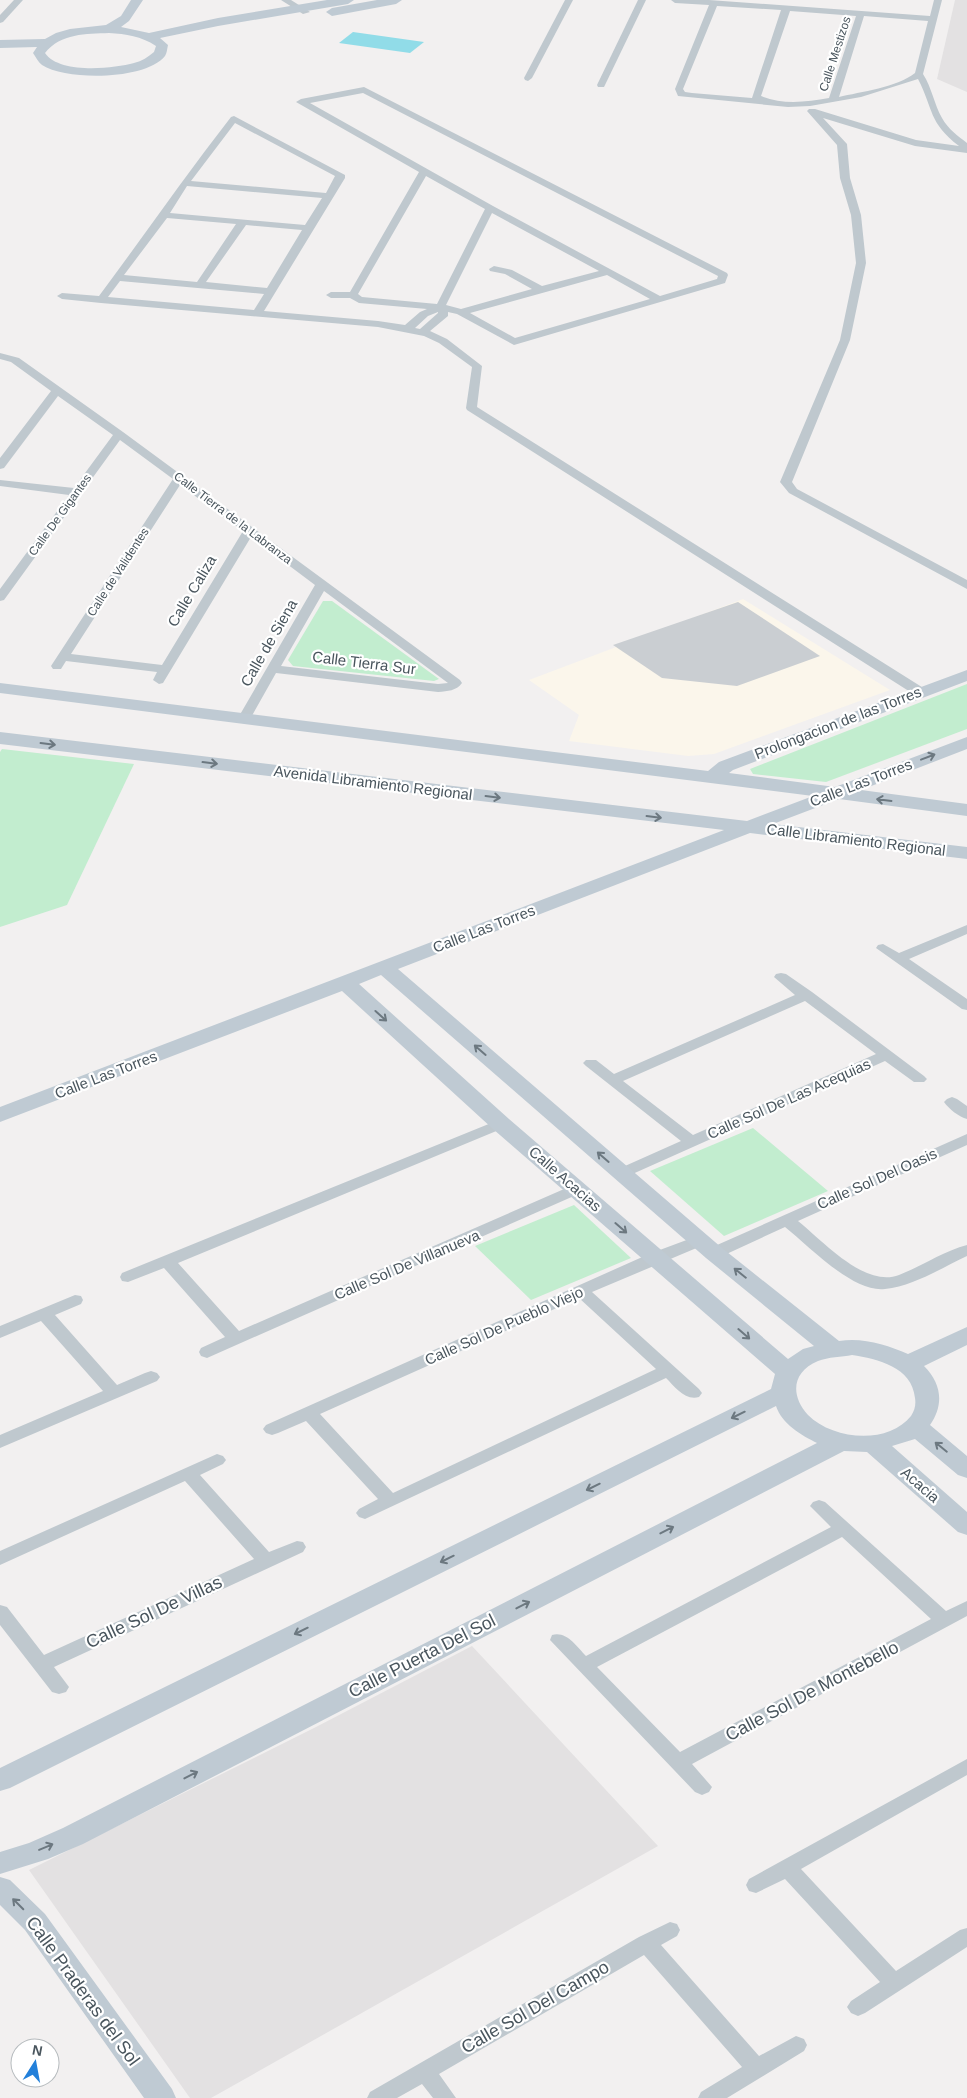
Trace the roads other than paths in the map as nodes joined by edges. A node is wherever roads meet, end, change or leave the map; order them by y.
1 (19, 0) edge
2 (138, 0) edge
3 (348, 0) edge
4 (396, 0) edge
5 (569, 0) edge
6 (642, 0) edge
7 (675, 0) edge
8 (938, 0) edge
9 (714, 3) junction
10 (286, 6) edge
11 (786, 9) junction
12 (303, 10) junction
13 (861, 14) junction
14 (140, 19) dead end
15 (934, 19) junction
16 (0, 20) edge
17 (109, 29) junction
18 (127, 31) junction
19 (150, 36) junction
20 (45, 43) junction
21 (0, 44) edge
22 (919, 74) junction
23 (528, 78) dead end
24 (601, 84) dead end
25 (833, 101) junction
26 (767, 102) junction
27 (788, 104) junction
28 (812, 111) junction
29 (967, 149) edge
30 (424, 171) junction
31 (184, 183) junction
32 (328, 196) junction
33 (490, 208) junction
34 (164, 215) junction
35 (243, 222) junction
36 (308, 228) junction
37 (494, 269) dead end
38 (609, 271) junction
39 (119, 278) junction
40 (200, 284) junction
41 (538, 289) junction
42 (270, 291) junction
43 (330, 295) dead end
44 (353, 295) junction
45 (62, 296) dead end
46 (659, 299) junction
47 (101, 300) junction
48 (246, 301) junction
49 (440, 307) junction
50 (461, 312) junction
51 (257, 314) junction
52 (407, 328) junction
53 (422, 333) junction
54 (0, 356) edge
55 (57, 390) junction
56 (119, 434) junction
57 (0, 466) edge
58 (179, 478) junction
59 (0, 483) edge
60 (77, 492) junction
61 (249, 530) junction
62 (322, 584) junction
63 (967, 585) edge
64 (0, 597) edge
65 (60, 662) joint
66 (273, 669) junction
67 (967, 675) edge
68 (451, 687) joint
69 (0, 688) edge
70 (920, 692) junction
71 (244, 718) junction
72 (0, 738) edge
73 (967, 743) edge
74 (712, 777) junction
75 (834, 793) junction
76 (967, 810) edge
77 (746, 828) junction
78 (967, 853) edge
79 (967, 929) edge
80 (883, 948) dead end
81 (899, 958) junction
82 (385, 968) junction
83 (782, 977) dead end
84 (345, 983) junction
85 (807, 995) junction
86 (967, 1006) edge
87 (887, 1055) junction
88 (591, 1063) dead end
89 (920, 1079) dead end
90 (612, 1080) junction
91 (952, 1102) dead end
92 (967, 1114) edge
93 (0, 1115) edge
94 (501, 1124) junction
95 (967, 1139) edge
96 (692, 1142) junction
97 (622, 1173) junction
98 (577, 1189) junction
99 (787, 1220) junction
100 (707, 1246) junction
101 (967, 1250) edge
102 (655, 1258) junction
103 (167, 1261) junction
104 (128, 1277) dead end
105 (581, 1291) junction
106 (75, 1300) dead end
107 (44, 1313) junction
108 (0, 1332) edge
109 (967, 1335) edge
110 (236, 1339) junction
111 (832, 1348) junction
112 (207, 1352) dead end
113 (907, 1365) junction
114 (668, 1370) junction
115 (152, 1377) dead end
116 (785, 1383) junction
117 (114, 1393) junction
118 (693, 1393) dead end
119 (309, 1413) junction
120 (915, 1426) junction
121 (272, 1429) dead end
122 (0, 1442) edge
123 (840, 1442) junction
124 (872, 1443) junction
125 (217, 1460) dead end
126 (967, 1469) edge
127 (188, 1473) junction
128 (389, 1500) junction
129 (819, 1506) dead end
130 (365, 1513) dead end
131 (967, 1526) edge
132 (843, 1529) junction
133 (297, 1547) dead end
134 (0, 1558) edge
135 (265, 1560) junction
136 (967, 1608) edge
137 (0, 1612) edge
138 (944, 1620) junction
139 (559, 1640) dead end
140 (42, 1664) junction
141 (585, 1665) junction
142 (59, 1687) dead end
143 (679, 1762) junction
144 (967, 1766) edge
145 (0, 1780) edge
146 (702, 1787) dead end
147 (0, 1863) edge
148 (788, 1869) junction
149 (756, 1885) dead end
150 (0, 1888) edge
151 (670, 1930) dead end
152 (967, 1936) edge
153 (646, 1943) junction
154 (894, 1983) junction
155 (858, 2007) dead end
156 (796, 2046) dead end
157 (757, 2069) junction
158 (424, 2070) junction
159 (161, 2098) edge
160 (378, 2098) edge
161 (445, 2098) edge
162 (709, 2098) edge

1 - 16 street
2 - 17 street
3 - 12 street
4 - 12 street
5 - 23 street
6 - 24 street
7 - 9 street
8 - 15 street
9 - 11 street
9 - 26 street
10 - 12 street
10 - 19 street
11 - 13 street
11 - 26 street
13 - 15 street
13 - 25 street, Calle Mestizos
14 - 18 street
15 - 22 street
17 - 18 street
17 - 20 street
18 - 19 street
19 - 20 street
20 - 21 street
22 - 25 street
22 - 29 street
25 - 27 street
26 - 27 street
27 - 28 street
28 - 29 street
28 - 63 street
30 - 33 street
30 - 44 street
30 - 46 street
31 - 32 street
31 - 32 street
31 - 34 street
32 - 36 street
33 - 38 street
33 - 49 street
34 - 35 street
34 - 39 street
35 - 36 street
35 - 40 street
36 - 42 street
37 - 41 street
38 - 41 street
38 - 46 street
39 - 40 street
39 - 47 street
40 - 48 street
41 - 50 street
42 - 48 street
42 - 51 street
43 - 44 street
44 - 49 street
45 - 47 street
46 - 50 street
47 - 48 street
48 - 51 street
49 - 50 street
49 - 52 street
49 - 53 street
51 - 52 street
52 - 53 street
53 - 70 street
54 - 55 street, Calle Tierra de la Labranza
55 - 56 street, Calle Tierra de la Labranza
55 - 57 street
56 - 58 street, Calle Tierra de la Labranza
56 - 60 street, Calle De Gigantes
58 - 61 street, Calle Tierra de la Labranza
58 - 65 street, Calle de Validentes
59 - 60 street
60 - 64 street, Calle De Gigantes
61 - 62 street, Calle Tierra de la Labranza
61 - 65 street, Calle Caliza
62 - 66 street, Calle de Siena
62 - 68 street, Calle Tierra de la Labranza
66 - 68 street, Calle Tierra Sur
66 - 71 street, Calle de Siena
67 - 70 street, Prolongacion de las Torres
69 - 71 street
70 - 74 street, Prolongacion de las Torres
71 - 74 street
72 -> 77 street, Avenida Libramiento Regional
75 -> 73 street, Calle Las Torres
74 - 75 street
76 -> 75 street
75 - 77 street, Calle Las Torres
77 - 78 street, Calle Libramiento Regional
77 - 82 street, Calle Las Torres
79 - 81 street
80 - 81 street
81 - 86 street
82 - 84 street, Calle Las Torres
97 -> 82 street
83 - 85 street, Calle Sol De Las Acequias
84 - 93 street, Calle Las Torres
84 -> 94 street, Calle Acacias
85 - 87 street, Calle Sol De Las Acequias
85 - 90 street
87 - 89 street, Calle Sol De Las Acequias
87 - 96 street, Calle Sol De Las Acequias
88 - 90 street, Calle Sol De Las Acequias
90 - 96 street, Calle Sol De Las Acequias
91 - 92 street
94 - 98 street, Calle Acacias
94 - 103 street
95 - 99 street, Calle Sol Del Oasis
96 - 97 street, Calle Sol De Las Acequias
97 - 100 street
98 -> 102 street, Calle Acacias
98 - 110 street, Calle Sol De Villanueva
99 - 100 street, Calle Sol Del Oasis
99 - 101 street
100 - 102 street, Calle Sol De Pueblo Viejo
111 -> 100 street
102 - 105 street, Calle Sol De Pueblo Viejo
102 -> 116 street, Calle Acacias
103 - 104 street
103 - 110 street
105 - 114 street
105 - 119 street, Calle Sol De Pueblo Viejo
106 - 107 street
107 - 108 street
107 - 117 street
109 - 113 street
110 - 112 street, Calle Sol De Villanueva
111 - 113 street
111 - 116 street
113 - 120 street
114 - 118 street
114 - 128 street
115 - 117 street
116 - 123 street
116 -> 145 street
117 - 122 street
119 - 121 street, Calle Sol De Pueblo Viejo
119 - 128 street
120 - 124 street
126 -> 120 street
123 - 124 street
147 -> 123 street, Calle Puerta Del Sol
124 - 131 street, Acacia
125 - 127 street
127 - 134 street
127 - 135 street
128 - 130 street
129 - 132 street
132 - 138 street
132 - 141 street
133 - 135 street, Calle Sol De Villas
135 - 140 street, Calle Sol De Villas
136 - 138 street, Calle Sol De Montebello
137 - 140 street
138 - 143 street, Calle Sol De Montebello
139 - 141 street
140 - 142 street
141 - 143 street
143 - 146 street
144 - 148 street
148 - 149 street
148 - 154 street
159 -> 150 street, Calle Praderas del Sol
151 - 153 street, Calle Sol Del Campo
152 - 154 street
153 - 157 street
153 - 158 street, Calle Sol Del Campo
154 - 155 street
156 - 157 street
157 - 162 street
158 - 160 street, Calle Sol Del Campo
158 - 161 street

